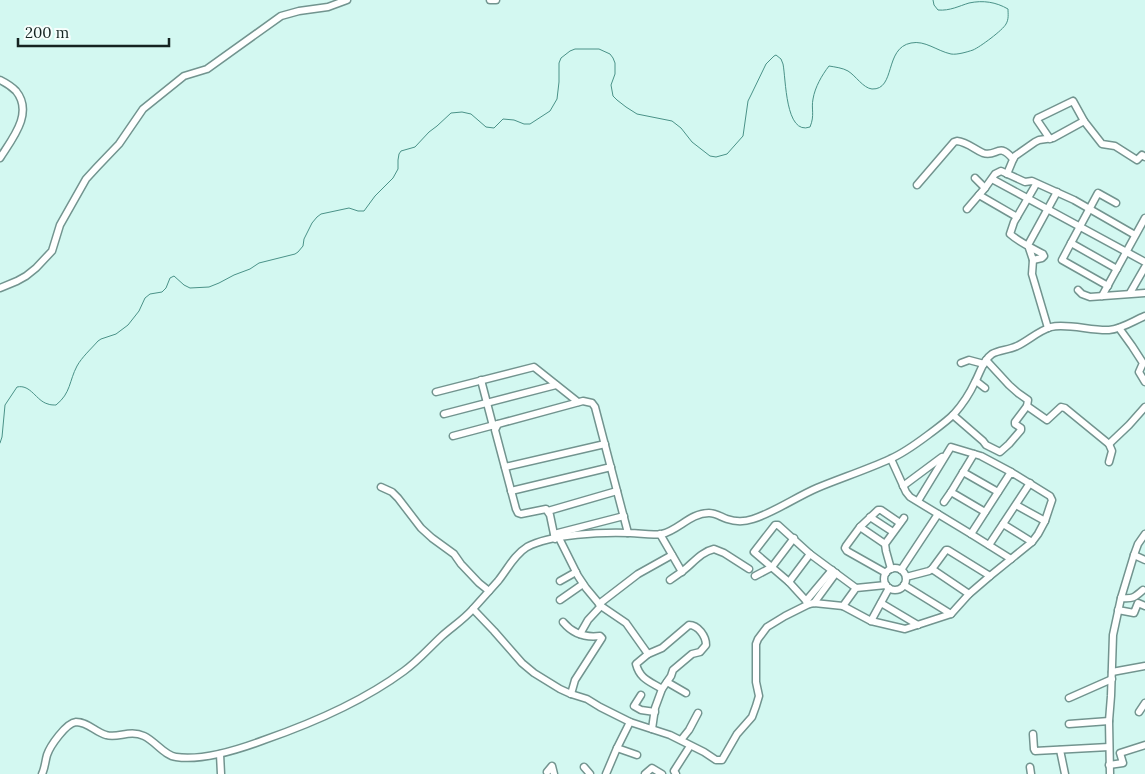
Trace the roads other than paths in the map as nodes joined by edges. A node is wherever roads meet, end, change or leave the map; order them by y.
1 (338, 0) edge
2 (347, 0) edge
3 (490, 0) edge
4 (496, 0) edge
5 (324, 7) junction
6 (0, 80) edge
7 (1084, 121) junction
8 (1050, 139) junction
9 (1144, 154) edge
10 (0, 158) edge
11 (1013, 159) junction
12 (1007, 174) junction
13 (975, 178) dead end
14 (992, 179) junction
15 (916, 185) dead end
16 (1035, 186) dead end
17 (986, 188) junction
18 (1057, 192) junction
19 (979, 195) junction
20 (1028, 198) junction
21 (1116, 203) dead end
22 (967, 209) dead end
23 (1047, 209) junction
24 (1090, 209) junction
25 (1017, 217) junction
26 (1145, 218) edge
27 (1080, 226) junction
28 (1135, 235) junction
29 (1071, 243) junction
30 (1028, 245) junction
31 (1126, 252) junction
32 (1032, 260) junction
33 (1145, 262) edge
34 (1145, 267) edge
35 (1117, 269) junction
36 (1142, 278) edge
37 (1108, 286) junction
38 (0, 288) edge
39 (1078, 290) dead end
40 (1130, 293) junction
41 (1145, 293) edge
42 (1102, 296) junction
43 (1145, 316) edge
44 (1048, 328) junction
45 (1119, 328) junction
46 (985, 362) junction
47 (961, 363) dead end
48 (481, 380) junction
49 (976, 381) junction
50 (1145, 382) edge
51 (556, 385) junction
52 (985, 388) dead end
53 (436, 392) dead end
54 (578, 402) junction
55 (486, 403) junction
56 (1027, 406) junction
57 (1145, 407) edge
58 (444, 414) dead end
59 (953, 415) junction
60 (496, 425) junction
61 (453, 436) dead end
62 (605, 444) junction
63 (1109, 444) junction
64 (974, 454) junction
65 (945, 455) junction
66 (891, 459) junction
67 (1109, 462) dead end
68 (505, 467) junction
69 (611, 467) junction
70 (963, 472) junction
71 (1011, 472) junction
72 (1030, 484) junction
73 (903, 486) junction
74 (381, 487) dead end
75 (511, 490) junction
76 (617, 491) junction
77 (951, 492) junction
78 (998, 492) junction
79 (918, 501) junction
80 (944, 502) dead end
81 (1016, 504) junction
82 (548, 511) junction
83 (985, 512) junction
84 (938, 514) junction
85 (624, 516) junction
86 (870, 517) junction
87 (1045, 521) junction
88 (1003, 524) junction
89 (860, 528) junction
90 (893, 532) junction
91 (628, 533) junction
92 (660, 534) junction
93 (971, 534) junction
94 (1145, 534) edge
95 (556, 537) junction
96 (794, 538) junction
97 (1032, 542) junction
98 (885, 544) junction
99 (988, 545) junction
100 (810, 554) junction
101 (672, 555) junction
102 (1134, 555) junction
103 (1011, 559) junction
104 (1145, 560) edge
105 (772, 567) junction
106 (749, 569) dead end
107 (901, 570) junction
108 (932, 570) junction
109 (834, 571) junction
110 (889, 571) junction
111 (576, 572) junction
112 (682, 572) junction
113 (755, 576) dead end
114 (990, 576) junction
115 (906, 577) junction
116 (670, 580) dead end
117 (560, 581) dead end
118 (788, 582) junction
119 (583, 584) junction
120 (904, 585) junction
121 (888, 586) junction
122 (856, 588) junction
123 (1143, 590) dead end
124 (489, 591) junction
125 (969, 594) junction
126 (1121, 598) junction
127 (560, 600) dead end
128 (882, 602) junction
129 (810, 603) junction
130 (600, 605) junction
131 (843, 606) junction
132 (1145, 606) edge
133 (473, 609) junction
134 (1118, 610) junction
135 (951, 614) junction
136 (563, 622) dead end
137 (871, 622) junction
138 (918, 625) junction
139 (580, 634) junction
140 (648, 654) junction
141 (1145, 666) edge
142 (1112, 675) junction
143 (667, 682) junction
144 (662, 689) junction
145 (686, 693) dead end
146 (570, 694) junction
147 (641, 695) dead end
148 (1070, 698) dead end
149 (1145, 704) edge
150 (655, 712) junction
151 (1139, 712) dead end
152 (698, 713) dead end
153 (1109, 721) junction
154 (630, 722) junction
155 (1069, 724) dead end
156 (652, 729) junction
157 (1033, 734) dead end
158 (681, 740) junction
159 (1145, 745) edge
160 (690, 746) junction
161 (1109, 747) junction
162 (617, 748) junction
163 (1060, 750) junction
164 (220, 754) junction
165 (637, 756) dead end
166 (1109, 765) junction
167 (584, 768) dead end
168 (42, 774) edge
169 (221, 774) edge
170 (590, 774) edge
171 (607, 774) edge
172 (646, 774) edge
173 (662, 774) edge
174 (676, 774) edge
175 (1065, 774) edge
176 (1110, 774) edge

1 - 5 street
2 - 5 street
3 - 4 street
5 - 38 street
6 - 10 street
7 - 8 street
7 - 8 street
7 - 9 street
8 - 11 street
11 - 12 street
11 - 15 street
12 - 14 street
12 - 18 street
13 - 17 street
14 - 17 street
14 - 20 street
16 - 20 street
17 - 19 street
18 - 23 street
18 - 24 street
19 - 22 street
19 - 25 street
20 - 23 street
20 - 25 street
21 - 24 street
23 - 27 street
23 - 30 street
24 - 27 street
24 - 28 street
25 - 30 street
26 - 28 street
27 - 29 street
27 - 31 street
28 - 31 street
29 - 35 street
29 - 37 street
30 - 32 street
30 - 32 street
31 - 33 street
31 - 35 street
32 - 44 street
34 - 36 street
35 - 37 street
36 - 40 street
37 - 42 street
39 - 42 street
40 - 41 street
40 - 42 street
43 - 45 street
44 - 45 street
44 - 46 street
45 - 50 street
46 - 47 street
46 - 49 street
46 - 56 street
48 - 51 street
48 - 53 street
48 - 55 street
49 - 52 street
49 - 59 street
51 - 54 street
51 - 55 street
54 - 60 street
54 - 62 street
55 - 58 street
55 - 60 street
56 - 59 street
56 - 63 street
57 - 63 street
59 - 66 street
60 - 61 street
60 - 68 street
62 - 68 street
62 - 69 street
63 - 67 street
64 - 65 street
64 - 70 street
64 - 71 street
65 - 73 street
65 - 79 street
66 - 73 street
66 - 92 street
68 - 75 street
69 - 75 street
69 - 76 street
70 - 77 street
70 - 78 street
71 - 72 street
71 - 78 street
72 - 81 street
72 - 87 street
73 - 79 street
74 - 124 street
75 - 82 street
76 - 82 street
76 - 85 street
77 - 80 street
77 - 83 street
78 - 83 street
79 - 84 street
81 - 87 street
81 - 88 street
82 - 95 street
83 - 93 street
84 - 93 street
84 - 107 street
85 - 91 street
85 - 95 street
86 - 89 street
86 - 90 street
86 - 90 street
87 - 97 street
88 - 97 street
88 - 99 street
89 - 98 street
89 - 110 street
90 - 98 street
91 - 92 street
91 - 95 street
92 - 101 street
93 - 99 street
94 - 102 street
95 - 111 street
95 - 124 street
96 - 100 street
96 - 105 street
96 - 105 street
97 - 103 street
98 - 110 street
99 - 103 street
100 - 109 street
100 - 118 street
101 - 112 street
101 - 130 street
102 - 104 street
102 - 126 street
103 - 114 street
105 - 113 street
105 - 118 street
106 - 112 street
107 - 110 street
107 - 115 street
108 - 114 street
108 - 115 street
108 - 125 street
109 - 122 street
109 - 129 street
110 - 121 street
111 - 117 street
111 - 119 street
112 - 116 street
114 - 125 street
115 - 120 street
118 - 129 street
119 - 127 street
119 - 130 street
120 - 121 street
120 - 135 street
121 - 122 street
121 - 128 street
122 - 131 street
123 - 126 street
124 - 133 street
125 - 135 street
126 - 134 street
128 - 137 street
128 - 138 street
129 - 131 street
129 - 160 street
130 - 139 street
130 - 140 street
131 - 137 street
132 - 134 street
133 - 146 street
133 - 164 street
134 - 142 street
135 - 138 street
136 - 139 street
137 - 138 street
139 - 146 street
140 - 143 street
140 - 144 street
141 - 142 street
142 - 148 street
142 - 153 street
143 - 144 street
143 - 145 street
144 - 150 street
146 - 154 street
147 - 150 street
149 - 151 street
150 - 156 street
152 - 158 street
153 - 155 street
153 - 161 street
154 - 156 street
154 - 162 street
156 - 158 street
157 - 163 street
158 - 160 street
159 - 166 street
160 - 174 street
161 - 163 street
161 - 166 street
162 - 165 street
162 - 171 street
163 - 175 street
164 - 168 street
164 - 169 street
166 - 176 street
167 - 170 street
172 - 173 street

